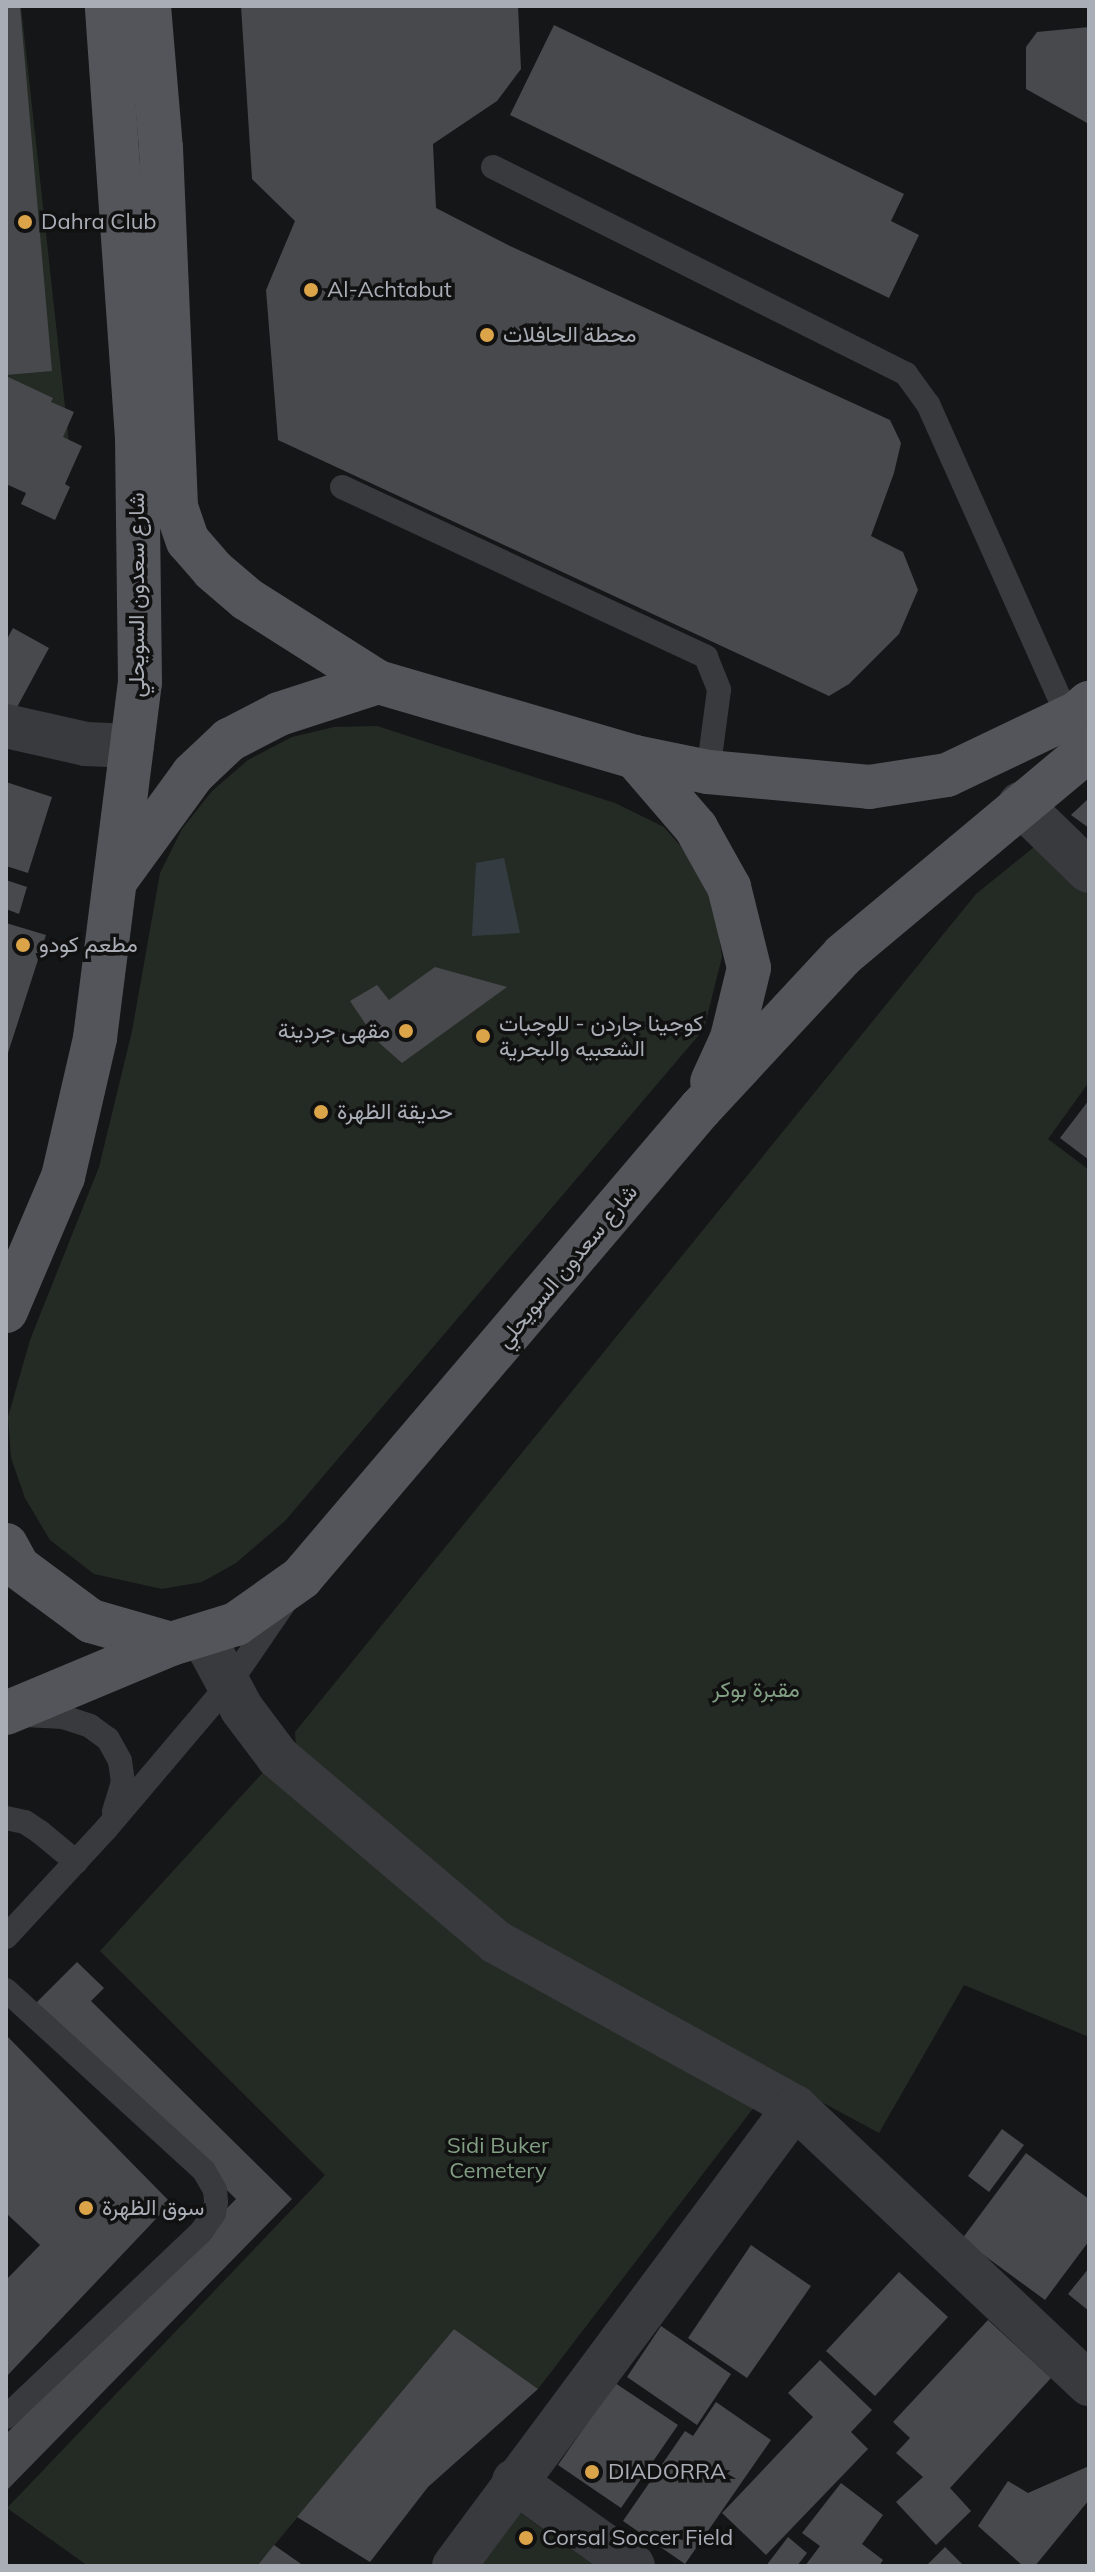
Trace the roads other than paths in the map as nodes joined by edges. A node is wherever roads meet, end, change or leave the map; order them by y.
1 (107, 6) edge
2 (149, 6) edge
3 (493, 167) dead end
4 (342, 487) dead end
5 (378, 682) junction
6 (1082, 723) edge
7 (6, 726) edge
8 (132, 746) junction
9 (635, 757) junction
10 (708, 772) junction
11 (1020, 804) junction
12 (1089, 871) edge
13 (117, 879) junction
14 (700, 1109) junction
15 (6, 1311) edge
16 (6, 1545) edge
17 (301, 1578) junction
18 (186, 1640) junction
19 (229, 1684) junction
20 (6, 1715) edge
21 (6, 1818) edge
22 (106, 1829) junction
23 (76, 1862) junction
24 (11, 1921) edge
25 (6, 1990) edge
26 (795, 2107) junction
27 (1089, 2384) edge
28 (6, 2417) edge
29 (514, 2481) junction
30 (454, 2566) edge
31 (633, 2566) edge

1 - 8 main road, شارع سعدون السويحلي
2 - 5 main road
3 - 6 lane
4 - 10 lane
5 - 9 main road
5 - 13 main road
6 - 10 main road
6 - 11 main road, شارع سعدون السويحلي
7 - 8 street
8 - 13 main road, شارع سعدون السويحلي
9 - 10 main road
9 - 14 main road
11 - 12 street
11 - 14 main road, شارع سعدون السويحلي
13 - 15 main road, شارع سعدون السويحلي
14 - 17 main road, شارع سعدون السويحلي
16 - 18 main road
17 - 18 main road, شارع سعدون السويحلي
17 - 19 lane
18 - 19 street
18 - 20 main road, شارع سعدون السويحلي
19 - 22 lane
19 - 26 street
20 - 22 lane
21 - 23 lane
22 - 23 lane
23 - 24 lane
25 - 28 lane
26 - 27 street
26 - 29 street
29 - 30 street
29 - 31 street

